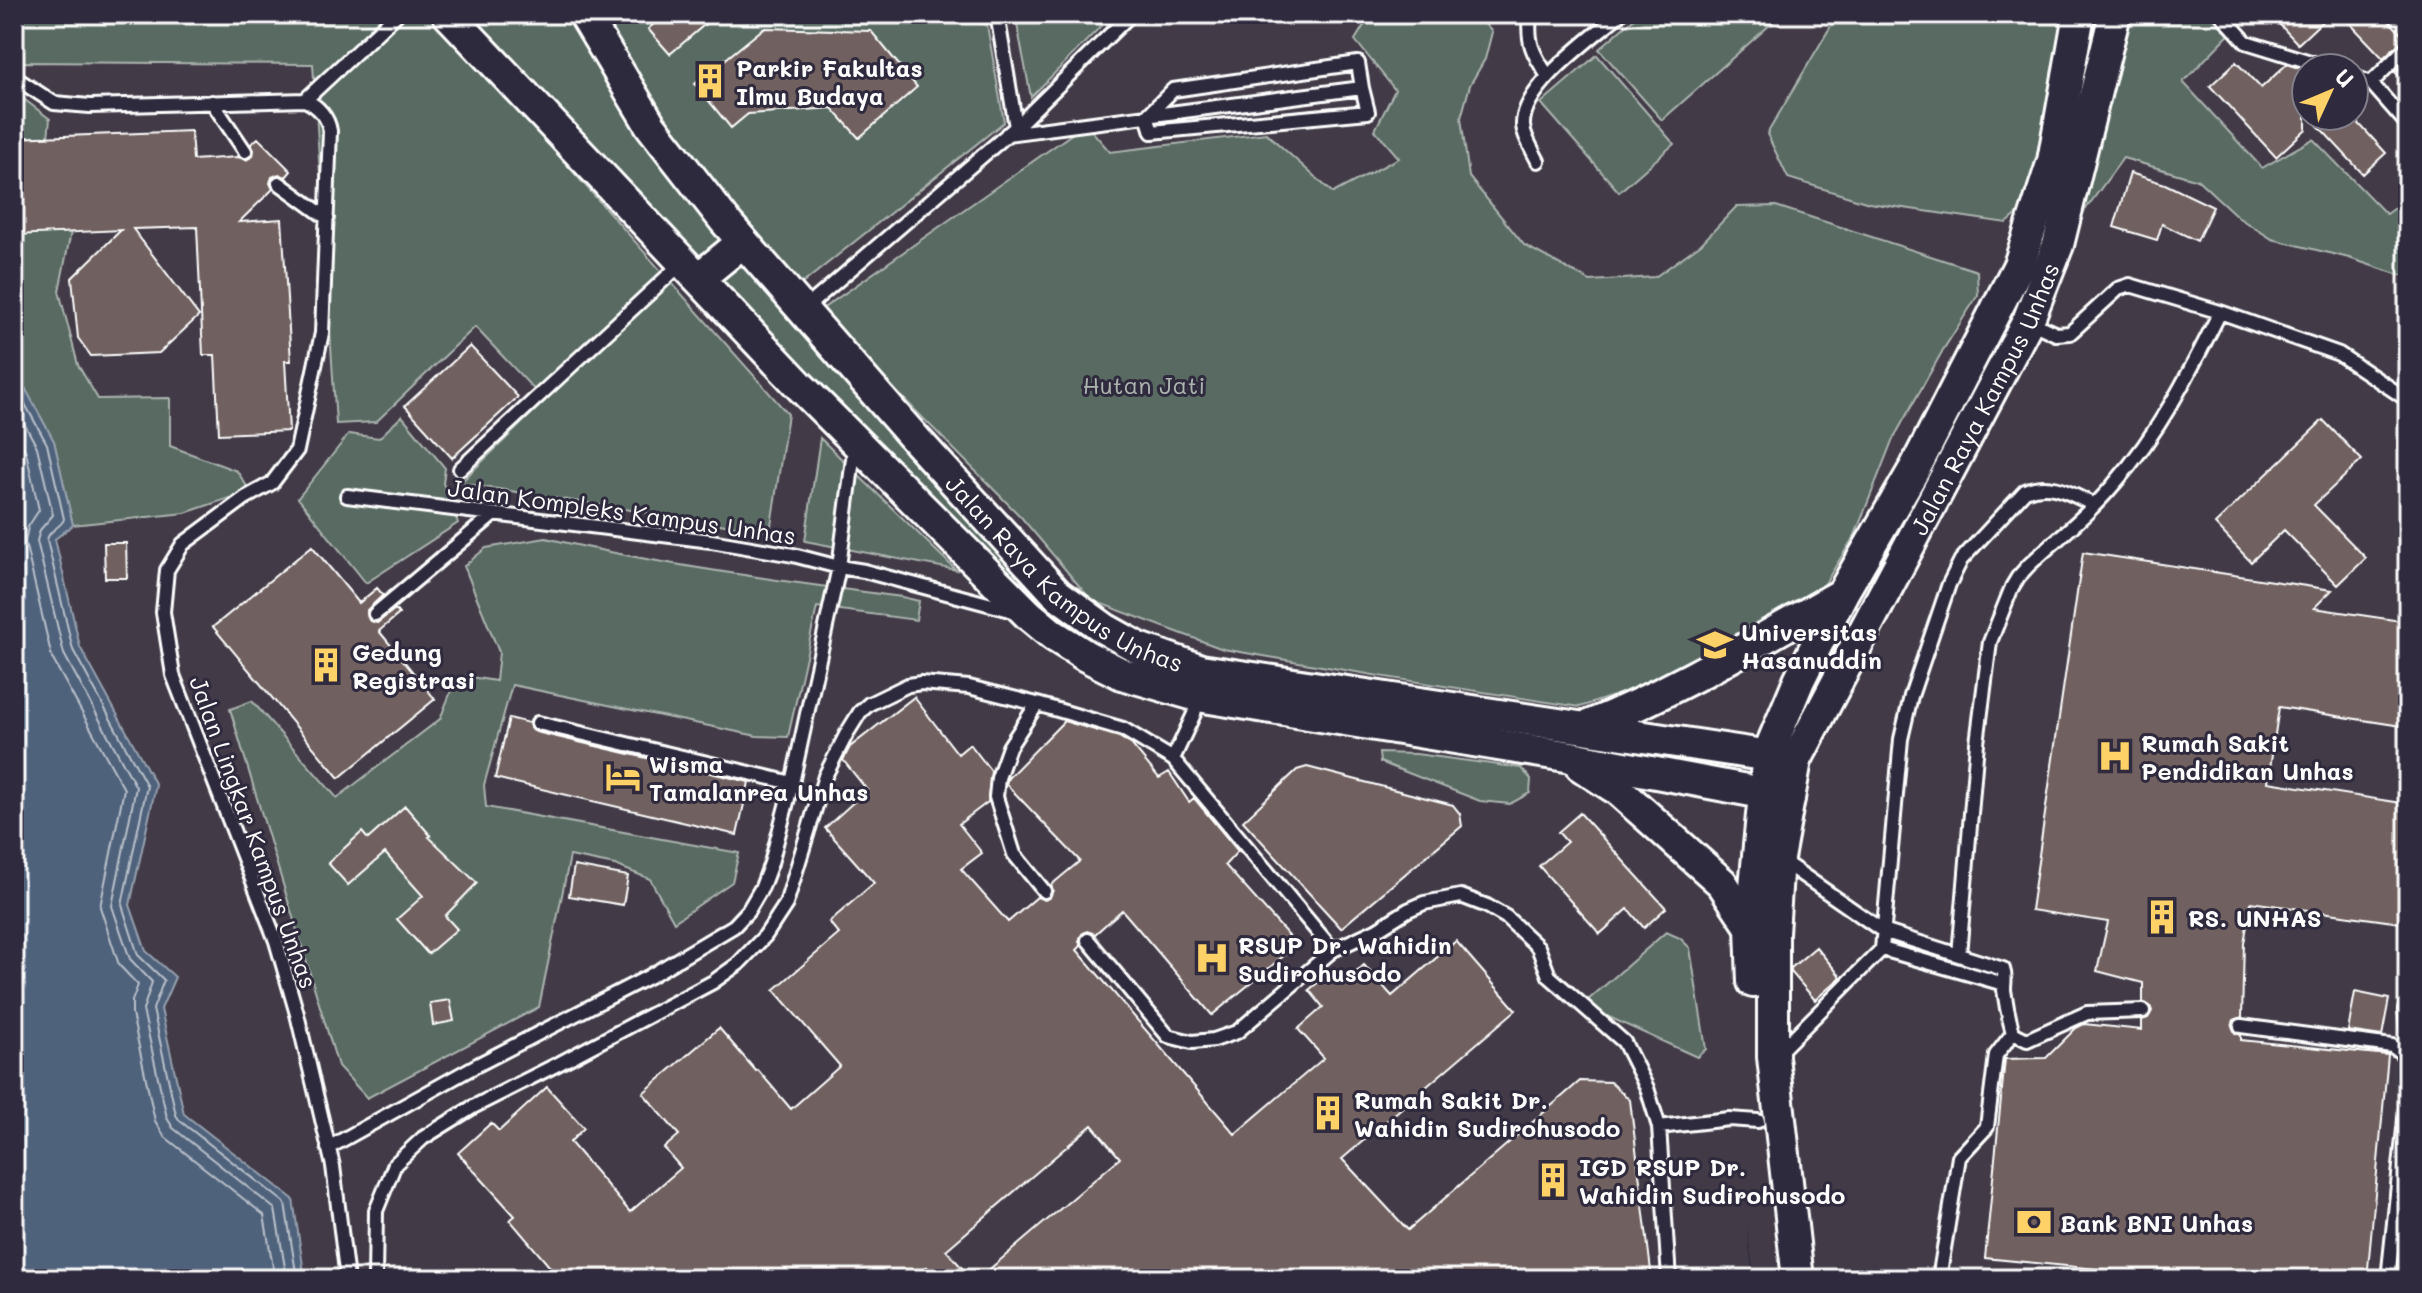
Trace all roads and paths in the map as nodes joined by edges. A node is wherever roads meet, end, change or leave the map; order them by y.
1 (397, 14) edge
2 (448, 14) edge
3 (584, 14) edge
4 (997, 14) edge
5 (1131, 14) edge
6 (1530, 14) edge
7 (1620, 14) edge
8 (2079, 14) edge
9 (2115, 14) edge
10 (2221, 14) edge
11 (2408, 46) edge
12 (2290, 56) edge
13 (1548, 76) junction
14 (14, 77) edge
15 (2371, 83) joint
16 (1362, 88) junction
17 (305, 100) junction
18 (212, 102) junction
19 (1147, 116) junction
20 (2408, 125) edge
21 (1012, 130) junction
22 (245, 151) dead end
23 (1538, 161) dead end
24 (279, 183) dead end
25 (327, 218) junction
26 (743, 242) junction
27 (691, 270) junction
28 (1999, 304) junction
29 (802, 311) junction
30 (2220, 312) junction
31 (2029, 318) junction
32 (2408, 400) edge
33 (855, 441) junction
34 (460, 469) dead end
35 (347, 496) dead end
36 (2094, 505) junction
37 (493, 515) junction
38 (839, 567) junction
39 (1842, 594) junction
40 (375, 614) dead end
41 (1029, 615) junction
42 (1198, 696) junction
43 (1037, 704) junction
44 (538, 723) dead end
45 (1585, 728) junction
46 (1566, 756) junction
47 (1782, 757) junction
48 (1173, 759) junction
49 (792, 783) junction
50 (1777, 796) junction
51 (1778, 858) junction
52 (1044, 891) dead end
53 (1751, 927) junction
54 (1883, 931) junction
55 (1088, 940) dead end
56 (1882, 949) junction
57 (1333, 950) junction
58 (1959, 955) junction
59 (2004, 984) junction
60 (2408, 1003) edge
61 (2143, 1011) dead end
62 (2241, 1026) dead end
63 (2013, 1033) junction
64 (2408, 1033) edge
65 (1773, 1057) junction
66 (2408, 1057) edge
67 (2408, 1091) edge
68 (1764, 1108) junction
69 (1659, 1127) junction
70 (328, 1148) junction
71 (347, 1279) edge
72 (375, 1279) edge
73 (1669, 1279) edge
74 (1781, 1279) edge
75 (1798, 1279) edge
76 (1939, 1279) edge
77 (2388, 1279) edge

1 - 17 lane
2 - 27 street, Jalan Raya Kampus Unhas
3 - 26 street, Jalan Raya Kampus Unhas
4 - 21 lane
5 - 21 lane
6 - 13 lane
7 - 13 lane
8 - 28 street, Jalan Raya Kampus Unhas
9 - 31 street, Jalan Raya Kampus Unhas
10 - 12 lane
11 - 15 lane
13 - 23 lane
14 - 18 lane
15 - 20 lane
16 - 19 lane
16 - 19 lane
16 - 19 lane
17 - 18 lane
17 - 25 lane
18 - 22 lane
19 - 21 lane
21 - 29 lane
24 - 25 lane
25 - 70 lane, Jalan Lingkar Kampus Unhas
26 - 27 street
26 - 29 street, Jalan Raya Kampus Unhas
27 - 33 street, Jalan Raya Kampus Unhas
27 - 34 lane
28 - 31 street
28 - 39 street, Jalan Raya Kampus Unhas
29 - 45 street, Jalan Raya Kampus Unhas
30 - 31 lane
30 - 32 lane
30 - 36 lane
31 - 47 street, Jalan Raya Kampus Unhas
33 - 38 lane
33 - 41 street, Jalan Raya Kampus Unhas
35 - 37 lane, Jalan Kompleks Kampus Unhas
36 - 54 lane
36 - 58 lane
37 - 38 lane, Jalan Kompleks Kampus Unhas
37 - 40 lane
38 - 41 lane, Jalan Kompleks Kampus Unhas
38 - 49 lane
39 - 45 street
39 - 47 street, Jalan Raya Kampus Unhas
41 - 42 street, Jalan Raya Kampus Unhas
42 - 46 street, Jalan Raya Kampus Unhas
42 - 48 lane
43 - 48 lane
43 - 52 lane
43 - 72 lane
44 - 49 lane
45 - 47 street, Jalan Raya Kampus Unhas
46 - 50 street, Jalan Raya Kampus Unhas
46 - 53 street
47 - 50 street, Jalan Raya Kampus Unhas
48 - 57 lane
49 - 70 lane
50 - 51 street, Jalan Raya Kampus Unhas
50 - 53 street, Jalan Raya Kampus Unhas
51 - 54 lane
51 - 65 street, Jalan Raya Kampus Unhas
53 - 68 street, Jalan Raya Kampus Unhas
54 - 56 lane
54 - 58 lane
55 - 57 lane
56 - 59 lane
56 - 65 lane
57 - 69 lane
58 - 59 lane
59 - 63 lane
60 - 64 lane
61 - 63 lane
62 - 66 lane
63 - 76 lane
65 - 68 street, Jalan Raya Kampus Unhas
67 - 77 lane
68 - 69 lane
68 - 74 street, Jalan Raya Kampus Unhas
68 - 75 street, Jalan Raya Kampus Unhas
69 - 73 lane
70 - 71 lane, Jalan Lingkar Kampus Unhas

